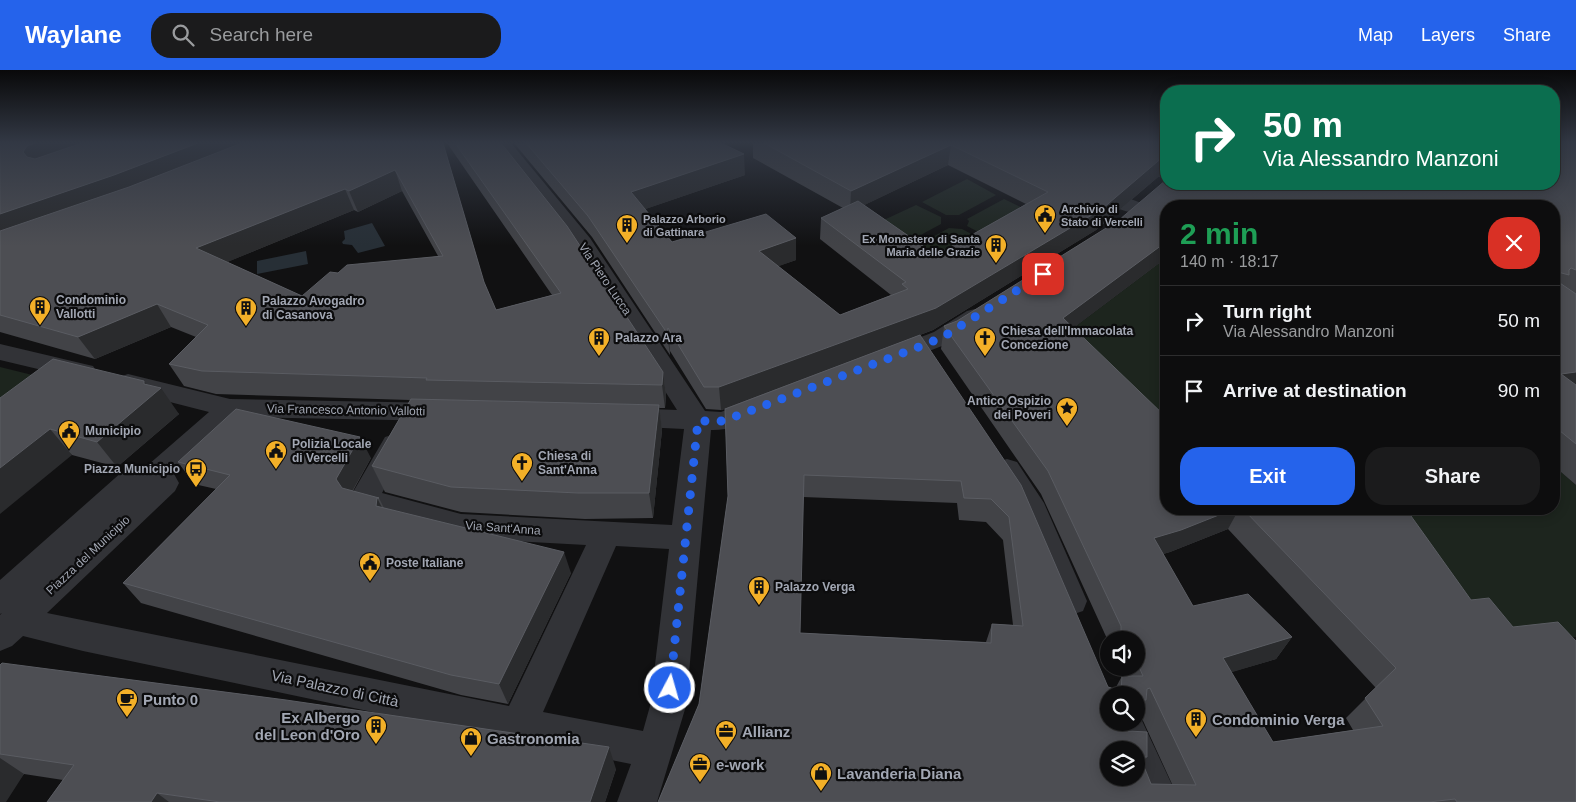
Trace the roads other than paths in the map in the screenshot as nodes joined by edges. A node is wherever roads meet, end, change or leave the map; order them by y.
1 (529, 177) edge
2 (1136, 201) edge
3 (1117, 225) edge
4 (992, 306) edge
5 (924, 345) junction
6 (0, 352) edge
7 (870, 366) edge
8 (942, 370) edge
9 (778, 400) edge
10 (230, 408) junction
11 (414, 412) junction
12 (462, 413) edge
13 (598, 416) edge
14 (698, 421) junction
15 (992, 446) edge
16 (606, 534) junction
17 (685, 538) junction
18 (6, 619) edge
19 (1083, 630) edge
20 (519, 725) junction
21 (1128, 731) edge
22 (654, 751) junction
23 (637, 802) edge
24 (1160, 802) edge

1 - 14 street, Via Piero Lucca
2 - 3 street
4 - 5 street
5 - 7 street
5 - 8 street
6 - 10 street, Via Francesco Antonio Vallotti
9 - 14 street
10 - 11 street, Via Francesco Antonio Vallotti
10 - 18 street, Piazza del Municipio
11 - 12 street, Via Francesco Antonio Vallotti
11 - 16 street, Via Sant'Anna
13 - 14 street
14 - 17 street
15 - 19 street
16 - 17 street, Via Sant'Anna
16 - 20 street
17 - 22 street
18 - 20 street, Via Palazzo di Città
20 - 22 street, Via Palazzo di Città
21 - 24 street
22 - 23 street

